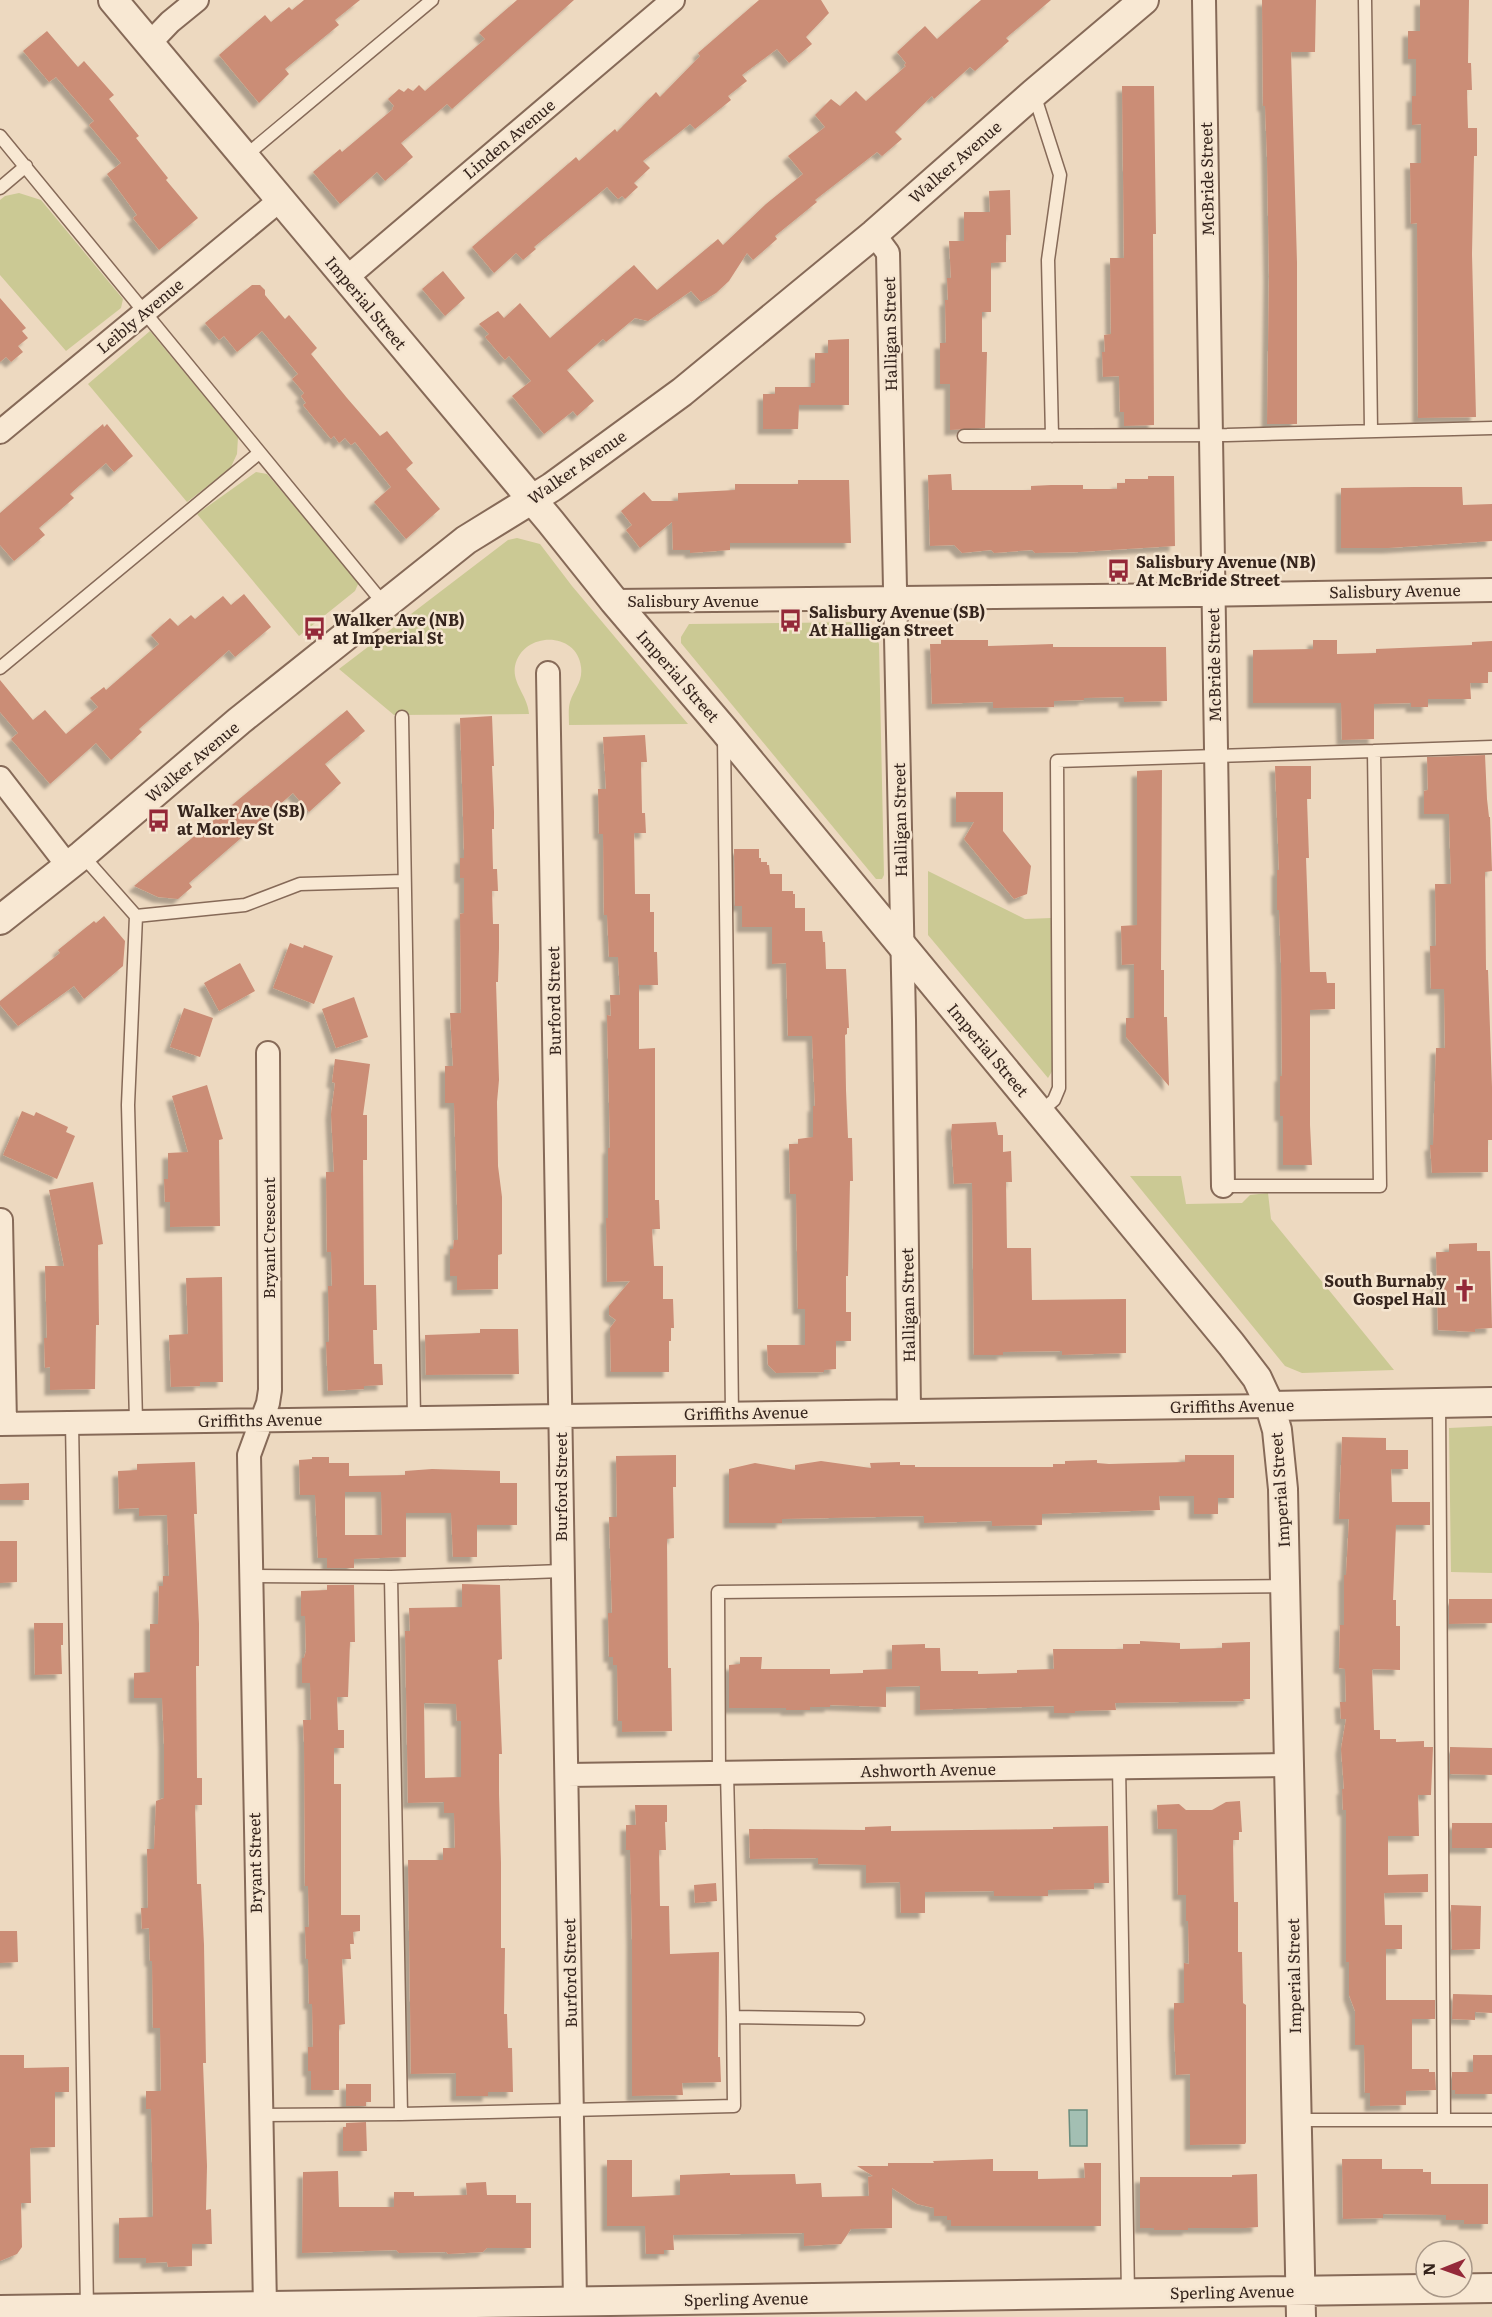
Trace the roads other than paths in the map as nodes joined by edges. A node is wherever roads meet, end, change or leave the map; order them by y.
1 (113, 0) edge
2 (197, 0) edge
3 (432, 0) edge
4 (673, 0) edge
5 (1144, 0) edge
6 (1204, 0) edge
7 (1365, 0) edge
8 (149, 44) junction
9 (1034, 93) junction
10 (0, 136) edge
11 (244, 157) junction
12 (26, 166) junction
13 (0, 188) edge
14 (280, 200) junction
15 (873, 234) junction
16 (345, 279) junction
17 (144, 313) junction
18 (1492, 428) edge
19 (1371, 430) junction
20 (0, 432) edge
21 (1211, 435) junction
22 (964, 436) dead end
23 (1052, 436) junction
24 (259, 453) junction
25 (531, 500) junction
26 (1492, 590) edge
27 (1212, 595) junction
28 (896, 599) junction
29 (614, 601) junction
30 (384, 604) junction
31 (0, 668) edge
32 (548, 673) dead end
33 (402, 717) dead end
34 (724, 730) junction
35 (1492, 747) edge
36 (1374, 752) junction
37 (1215, 757) junction
38 (0, 778) edge
39 (75, 860) junction
40 (404, 881) junction
41 (136, 916) junction
42 (0, 920) edge
43 (902, 947) junction
44 (268, 1053) dead end
45 (1040, 1112) junction
46 (1223, 1186) joint
47 (1, 1220) edge
48 (1492, 1402) edge
49 (1439, 1403) junction
50 (1270, 1406) junction
51 (909, 1410) junction
52 (732, 1414) junction
53 (561, 1416) junction
54 (414, 1418) junction
55 (136, 1421) junction
56 (261, 1421) junction
57 (72, 1422) junction
58 (2, 1424) edge
59 (562, 1571) junction
60 (250, 1576) junction
61 (391, 1577) junction
62 (1286, 1586) junction
63 (1289, 1765) junction
64 (1119, 1766) junction
65 (723, 1773) junction
66 (567, 1775) junction
67 (733, 2017) junction
68 (858, 2019) dead end
69 (572, 2110) junction
70 (401, 2114) junction
71 (260, 2115) junction
72 (1444, 2119) junction
73 (1298, 2120) junction
74 (1492, 2120) edge
75 (1492, 2288) edge
76 (1128, 2293) junction
77 (575, 2301) junction
78 (1301, 2304) edge
79 (265, 2307) junction
80 (87, 2309) junction
81 (0, 2310) edge

1 - 8 street, Imperial Street
2 - 8 street
3 - 11 lane
4 - 16 street, Linden Avenue
5 - 9 street, Walker Avenue
6 - 21 street, McBride Street
7 - 19 lane
8 - 11 street, Imperial Street
9 - 15 street, Walker Avenue
9 - 23 lane
10 - 12 lane
11 - 14 street, Imperial Street
12 - 13 lane
12 - 17 lane
14 - 16 street, Imperial Street
14 - 17 street, Leibly Avenue
15 - 25 street, Walker Avenue
15 - 28 street, Halligan Street
16 - 25 street, Imperial Street
17 - 20 street, Leibly Avenue
17 - 24 lane
18 - 19 lane
19 - 21 lane
21 - 23 lane
21 - 27 street, McBride Street
22 - 23 lane
24 - 30 lane
24 - 31 lane
25 - 29 street, Imperial Street
25 - 30 street, Walker Avenue
26 - 27 street, Salisbury Avenue
27 - 28 street, Salisbury Avenue
27 - 37 street, McBride Street
28 - 29 street, Salisbury Avenue
28 - 43 street, Halligan Street
29 - 34 street, Imperial Street
30 - 39 street, Walker Avenue
32 - 53 street, Burford Street
33 - 40 lane
34 - 43 street, Imperial Street
34 - 52 lane
35 - 36 lane
36 - 37 lane
36 - 46 lane
37 - 45 lane
37 - 46 street, McBride Street
38 - 39 street
39 - 41 lane
39 - 42 street, Walker Avenue
40 - 41 lane
40 - 54 lane
41 - 55 lane
43 - 45 street, Imperial Street
43 - 51 street, Halligan Street
44 - 56 street, Bryant Crescent
45 - 50 street, Imperial Street
47 - 58 street
48 - 49 street, Griffiths Avenue
49 - 50 street, Griffiths Avenue
49 - 72 lane
50 - 51 street, Griffiths Avenue
50 - 62 street, Imperial Street
51 - 52 street, Griffiths Avenue
52 - 53 street, Griffiths Avenue
53 - 54 street, Griffiths Avenue
53 - 59 street, Burford Street
54 - 56 street, Griffiths Avenue
55 - 56 street, Griffiths Avenue
55 - 57 street, Griffiths Avenue
56 - 60 street, Bryant Street
57 - 58 street, Griffiths Avenue
57 - 80 lane
59 - 61 lane
59 - 66 street, Burford Street
60 - 61 lane
60 - 71 street, Bryant Street
61 - 70 lane
62 - 63 street, Imperial Street
62 - 65 lane
63 - 64 street, Ashworth Avenue
63 - 73 street, Imperial Street
64 - 65 street, Ashworth Avenue
64 - 76 lane
65 - 66 street, Ashworth Avenue
65 - 67 lane
66 - 69 street, Burford Street
67 - 68 lane
67 - 69 lane
69 - 70 lane
69 - 77 street, Burford Street
70 - 71 lane
71 - 79 street, Bryant Street
72 - 73 lane
72 - 74 lane
73 - 78 street, Imperial Street
75 - 78 street, Sperling Avenue
76 - 77 street, Sperling Avenue
76 - 78 street, Sperling Avenue
77 - 79 street, Sperling Avenue
79 - 80 street, Sperling Avenue
80 - 81 street, Sperling Avenue

